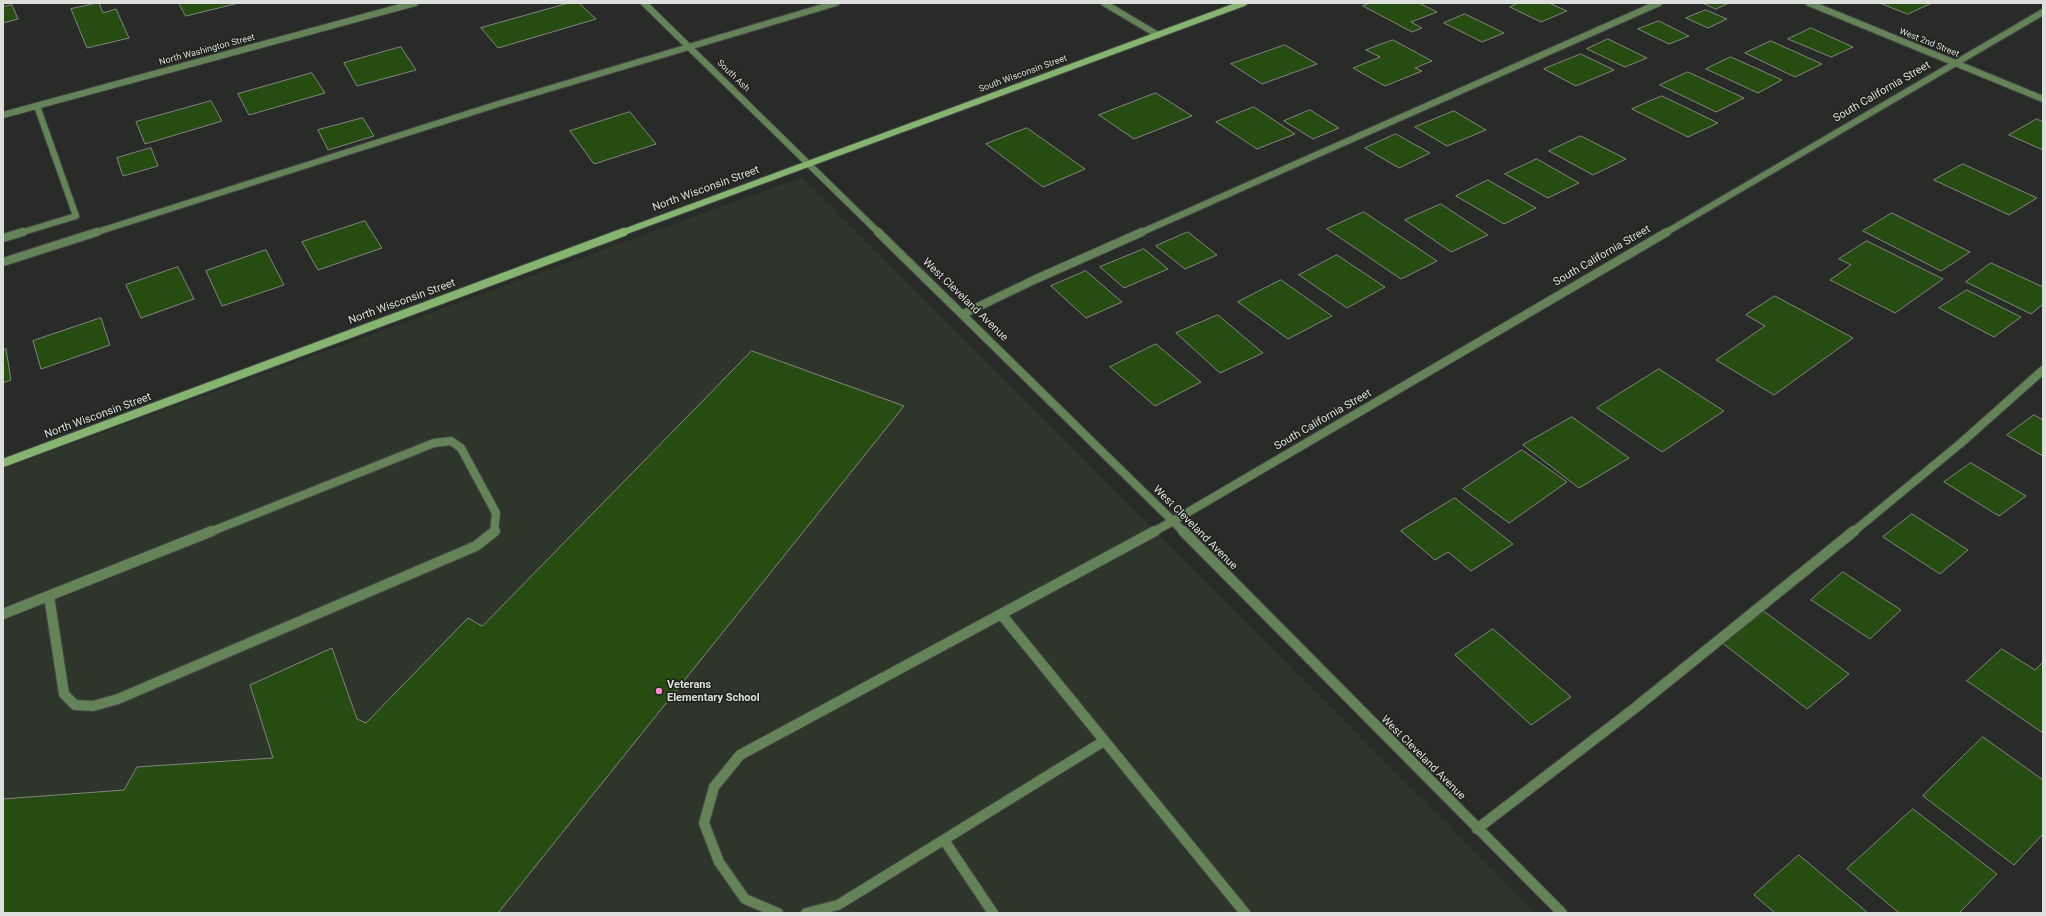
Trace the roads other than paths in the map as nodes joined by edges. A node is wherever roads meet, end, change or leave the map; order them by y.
1 (415, 3) edge
2 (644, 3) edge
3 (836, 3) edge
4 (1104, 3) edge
5 (1244, 3) edge
6 (1659, 3) edge
7 (1809, 3) edge
8 (2043, 12) edge
9 (1158, 35) junction
10 (690, 47) junction
11 (1955, 63) junction
12 (2043, 99) edge
13 (37, 106) junction
14 (3, 115) edge
15 (809, 163) junction
16 (3, 238) edge
17 (3, 262) edge
18 (963, 314) junction
19 (2043, 370) edge
20 (3, 463) edge
21 (1173, 521) junction
22 (49, 596) junction
23 (3, 614) edge
24 (1001, 614) junction
25 (1104, 741) junction
26 (1477, 828) junction
27 (944, 840) junction
28 (778, 913) edge
29 (806, 913) edge
30 (994, 913) edge
31 (1245, 913) edge
32 (1562, 913) edge

1 - 13 street, North Washington Street
2 - 10 street, South Ash
3 - 10 street
4 - 9 street
5 - 9 street, South Wisconsin Street
6 - 18 street
7 - 11 street, West 2nd Street
8 - 11 street, South California Street
9 - 15 street, South Wisconsin Street
10 - 15 street, South Ash
10 - 17 street
11 - 12 street, West 2nd Street
11 - 21 street, South California Street
13 - 14 street, North Washington Street
13 - 16 street
15 - 18 street, West Cleveland Avenue
15 - 20 street, North Wisconsin Street
18 - 21 street, West Cleveland Avenue
19 - 26 street
21 - 24 street, South California Street
21 - 26 street, West Cleveland Avenue
22 - 22 street
22 - 23 street
24 - 25 street
24 - 28 street, South California Street
25 - 27 street
25 - 31 street
26 - 32 street, West Cleveland Avenue
27 - 29 street
27 - 30 street

